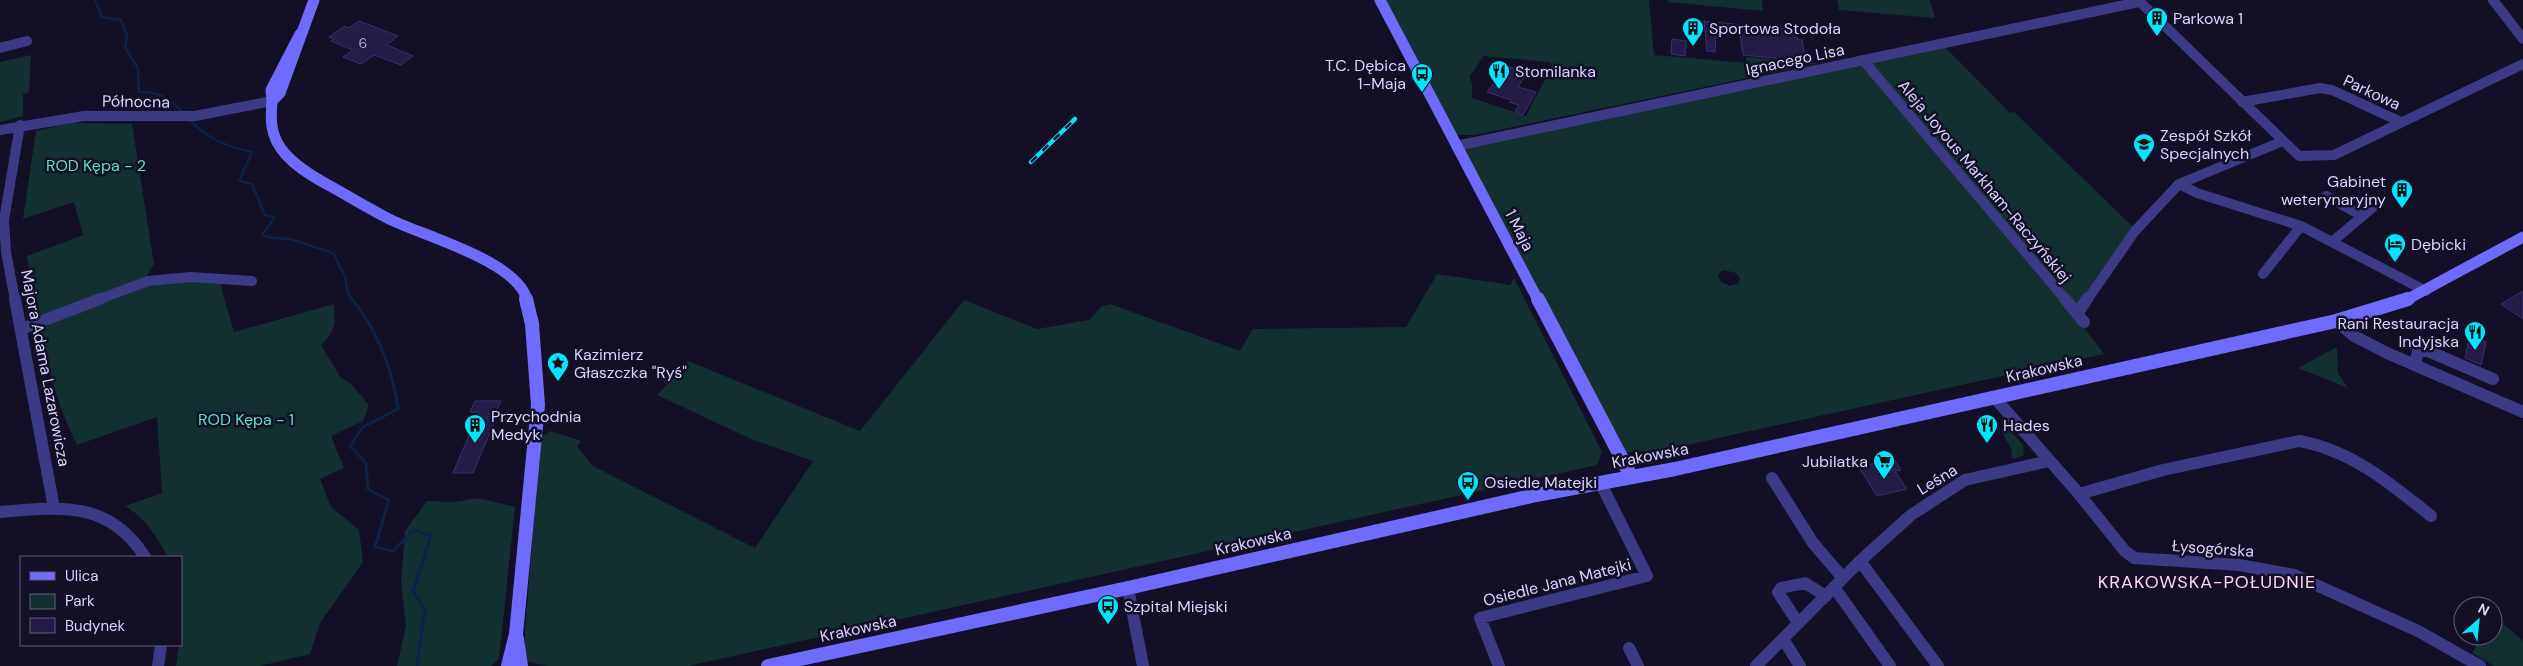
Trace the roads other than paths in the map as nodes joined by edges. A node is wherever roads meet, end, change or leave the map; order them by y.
1 (314, 0) edge
2 (1380, 0) edge
3 (2493, 0) edge
4 (2138, 1) edge
5 (2523, 39) edge
6 (27, 41) dead end
7 (0, 48) edge
8 (1863, 60) junction
9 (2523, 64) edge
10 (272, 101) junction
11 (2242, 102) junction
12 (2401, 122) junction
13 (20, 126) junction
14 (0, 130) edge
15 (2283, 141) junction
16 (1456, 146) junction
17 (2179, 184) junction
18 (2326, 196) dead end
19 (2378, 203) dead end
20 (2361, 215) junction
21 (2302, 226) junction
22 (2523, 237) edge
23 (2332, 242) junction
24 (2263, 274) dead end
25 (252, 281) dead end
26 (2426, 291) junction
27 (2336, 321) junction
28 (21, 329) junction
29 (2415, 365) junction
30 (2493, 379) dead end
31 (1994, 397) junction
32 (2523, 412) edge
33 (2049, 461) junction
34 (1631, 476) junction
35 (1772, 478) dead end
36 (1600, 482) junction
37 (2079, 494) junction
38 (54, 508) junction
39 (0, 512) edge
40 (2431, 516) dead end
41 (144, 556) edge
42 (1860, 561) junction
43 (1834, 587) junction
44 (1128, 588) junction
45 (1798, 624) junction
46 (516, 634) junction
47 (1783, 639) junction
48 (161, 646) edge
49 (1629, 648) dead end
50 (158, 666) edge
51 (508, 666) edge
52 (521, 666) edge
53 (768, 666) edge
54 (1143, 666) edge
55 (1499, 666) edge
56 (1638, 666) edge
57 (1756, 666) edge
58 (1800, 666) edge
59 (1890, 666) edge
60 (1938, 666) edge
61 (2480, 666) edge

1 - 10 street
2 - 16 street, 1 Maja
3 - 5 street
4 - 8 street, Ignacego Lisa
4 - 11 street
6 - 7 street
8 - 16 street, Ignacego Lisa
8 - 17 street, Aleja Joyous Markham-Raczyńskiej
9 - 12 street
10 - 13 street, Północna
10 - 46 street
11 - 12 street, Parkowa
11 - 15 street
12 - 15 street
13 - 14 street, Północna
13 - 28 street, Majora Adama Lazarowicza
15 - 17 street
16 - 34 street, 1 Maja
17 - 21 street
18 - 20 street
19 - 20 street
20 - 23 street
21 - 23 street
21 - 24 street
22 - 26 street, Krakowska
23 - 26 street
25 - 28 street
26 - 27 street, Krakowska
27 - 29 street
27 - 31 street, Krakowska
28 - 38 street, Majora Adama Lazarowicza
29 - 30 street
29 - 32 street
31 - 33 street, Łysogórska
31 - 34 street, Krakowska
33 - 37 street, Łysogórska
33 - 42 street, Leśna
34 - 36 street, Krakowska
35 - 43 street
36 - 44 street, Krakowska
36 - 55 street, Osiedle Jana Matejki
37 - 40 street
37 - 61 street, Łysogórska
38 - 39 street
38 - 41 street
42 - 43 street, Leśna
42 - 60 street
43 - 45 street, Leśna
43 - 45 street
43 - 59 street
44 - 53 street, Krakowska
44 - 54 street
45 - 47 street, Leśna
46 - 51 street
46 - 52 street
47 - 57 street, Leśna
47 - 58 street
48 - 50 street
49 - 56 street

